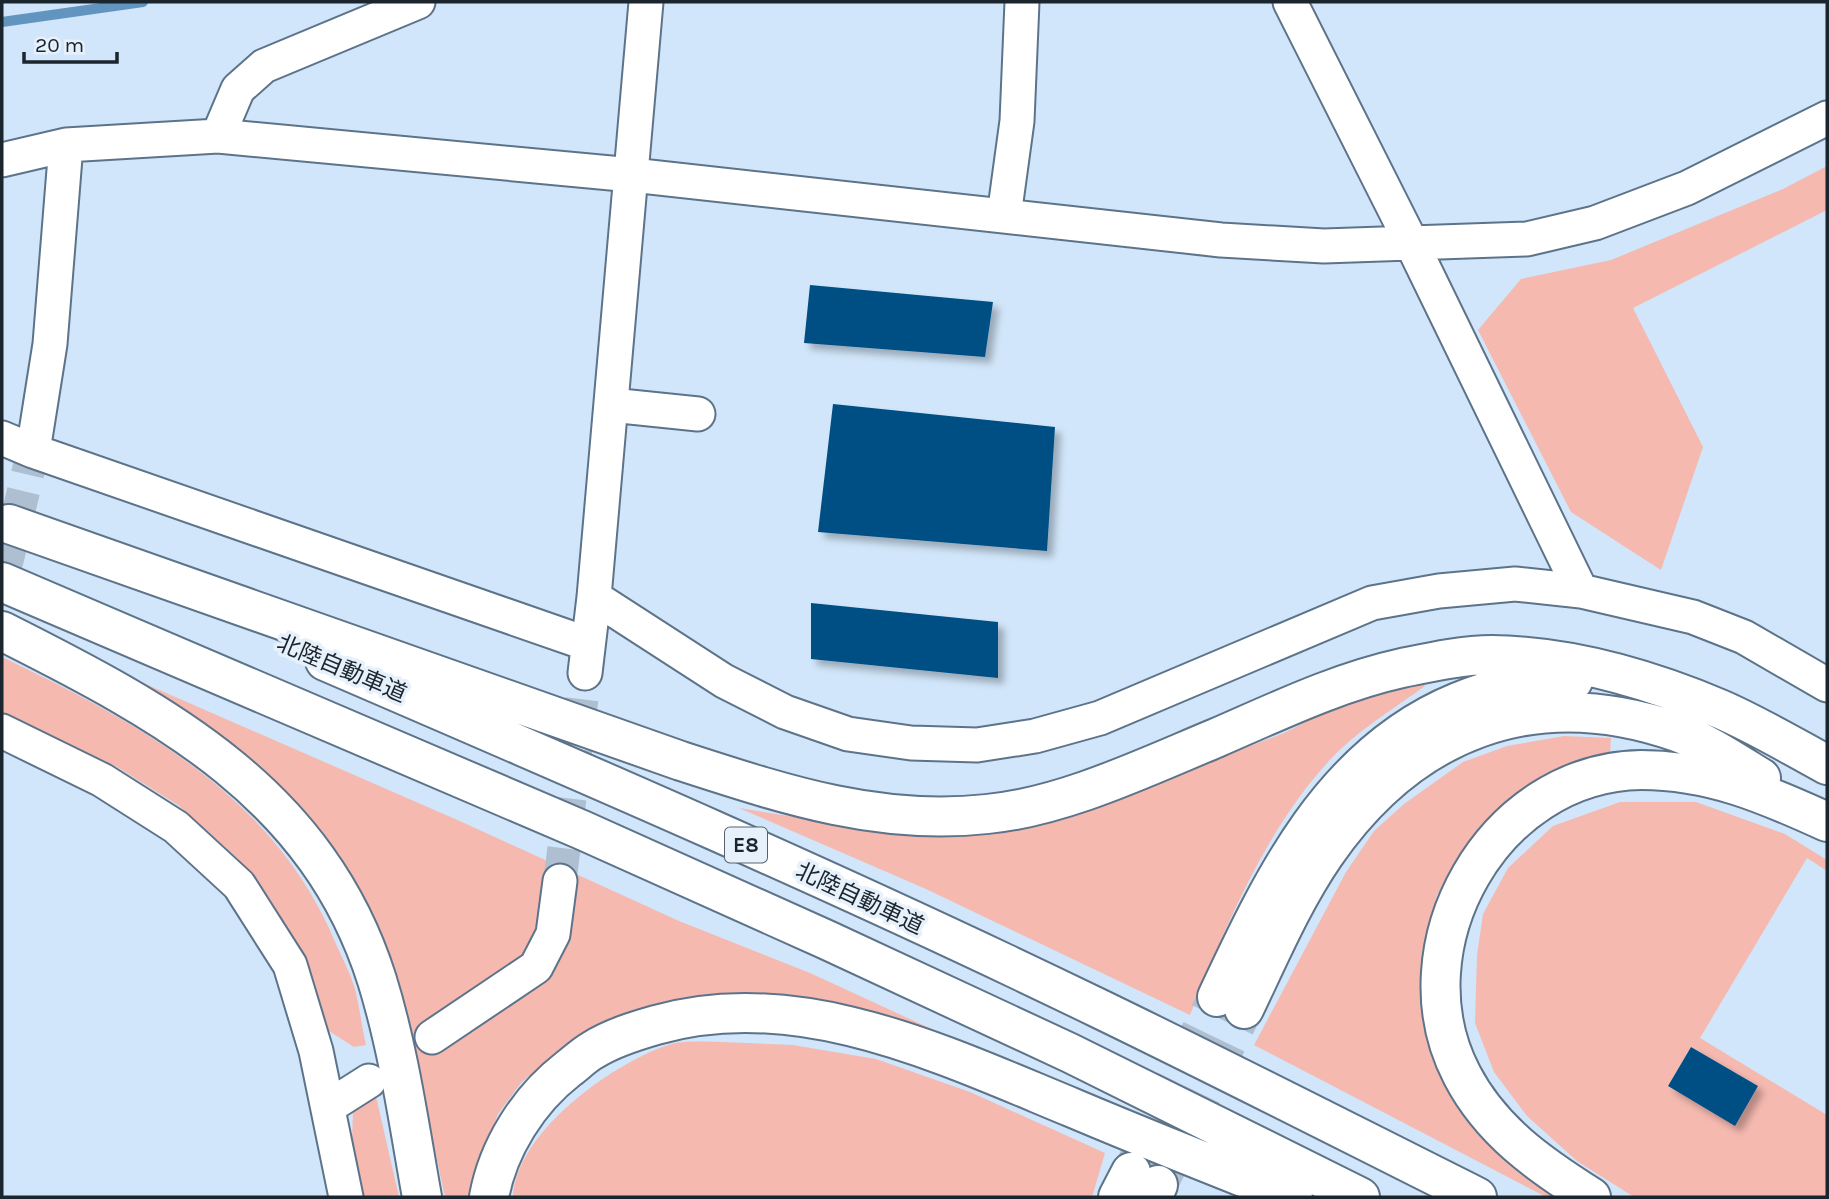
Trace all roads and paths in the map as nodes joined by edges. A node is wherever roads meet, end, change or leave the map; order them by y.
1 (418, 2) edge
2 (646, 2) edge
3 (1022, 2) edge
4 (1290, 2) edge
5 (1827, 118) edge
6 (218, 136) junction
7 (66, 145) junction
8 (2, 160) edge
9 (632, 175) junction
10 (1004, 216) junction
11 (1412, 244) junction
12 (611, 405) junction
13 (698, 414) dead end
14 (2, 438) edge
15 (33, 451) junction
16 (6, 523) edge
17 (2, 582) edge
18 (1581, 592) junction
19 (594, 597) junction
20 (2, 631) edge
21 (1827, 685) edge
22 (1673, 691) junction
23 (2, 731) edge
24 (1827, 765) edge
25 (1827, 822) edge
26 (560, 881) tunnel mouth
27 (432, 1037) dead end
28 (369, 1081) dead end
29 (328, 1107) junction
30 (346, 1197) edge
31 (422, 1197) edge
32 (489, 1197) edge
33 (1293, 1197) edge
34 (1360, 1197) edge
35 (1477, 1197) edge
36 (1591, 1197) edge

1 - 6 street
2 - 9 street
3 - 10 street
4 - 11 street
5 - 11 street
6 - 7 street
6 - 9 street
7 - 8 street
7 - 15 street
9 - 10 street
9 - 12 street
10 - 11 street
11 - 18 street
12 - 13 street
12 - 19 street
14 - 15 street
15 - 19 street
16 - 22 highway
16 - 35 highway, 北陸自動車道 / E8
17 - 34 highway, E8
18 - 19 street
18 - 21 street
20 - 31 highway
22 - 24 highway
22 - 25 highway
23 - 29 street
25 - 36 highway
26 - 27 street
28 - 29 street
29 - 30 street
32 - 33 highway

